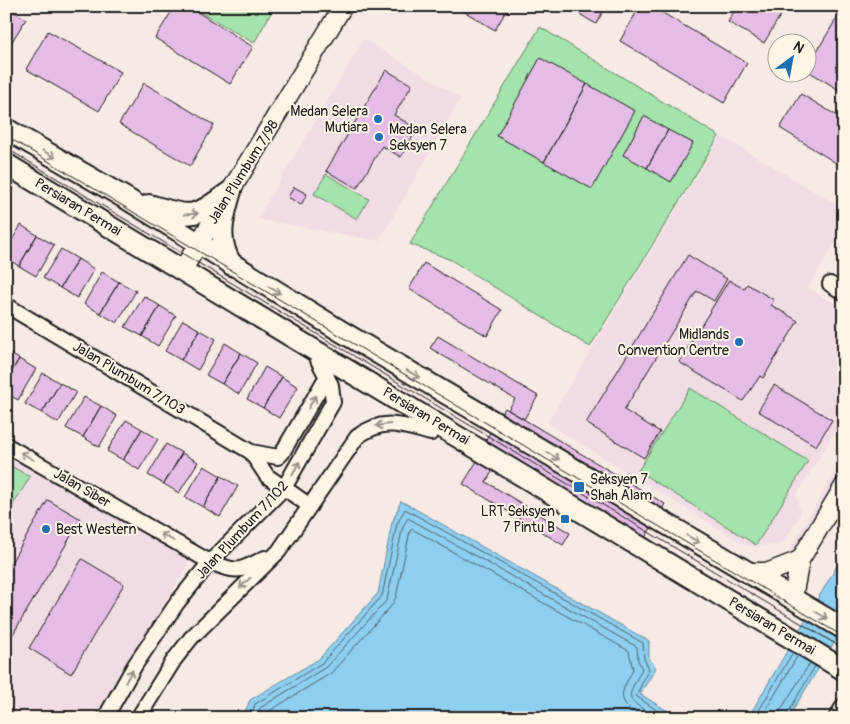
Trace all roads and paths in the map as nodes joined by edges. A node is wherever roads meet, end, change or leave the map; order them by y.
1 (343, 6) edge
2 (6, 129) edge
3 (6, 164) edge
4 (231, 192) junction
5 (127, 199) junction
6 (74, 205) junction
7 (193, 252) junction
8 (232, 265) junction
9 (830, 284) dead end
10 (844, 292) edge
11 (6, 305) edge
12 (322, 363) junction
13 (431, 433) junction
14 (6, 445) edge
15 (251, 452) junction
16 (844, 486) edge
17 (284, 488) junction
18 (310, 506) junction
19 (279, 550) junction
20 (800, 560) junction
21 (210, 562) junction
22 (748, 572) junction
23 (796, 599) junction
24 (772, 626) junction
25 (844, 629) edge
26 (844, 670) edge
27 (105, 718) edge
28 (138, 718) edge

1 - 4 street, Jalan Plumbum 7/98
2 -> 5 main road
3 - 6 main road, Persiaran Permai
5 -> 4 main road
4 - 7 street, Jalan Plumbum 7/98
4 - 8 main road
5 - 7 main road
6 - 7 main road
6 - 12 main road, Persiaran Permai
7 - 8 main road
7 - 12 main road
8 -> 22 main road
9 - 10 street
11 - 15 street, Jalan Plumbum 7/103
12 - 13 main road
15 -> 12 street
17 -> 12 street, Jalan Plumbum 7/102
12 - 24 main road, Persiaran Permai
13 -> 18 street
13 - 24 main road
21 -> 14 street, Jalan Siber
15 - 17 street
16 - 20 street
17 - 18 street
17 - 21 street, Jalan Plumbum 7/102
18 - 19 street
19 - 21 street, Jalan Siber
19 -> 28 street
20 - 22 street
20 - 23 street
27 -> 21 street, Jalan Plumbum 7/102
22 - 23 main road
23 -> 25 main road
24 - 26 main road, Persiaran Permai

